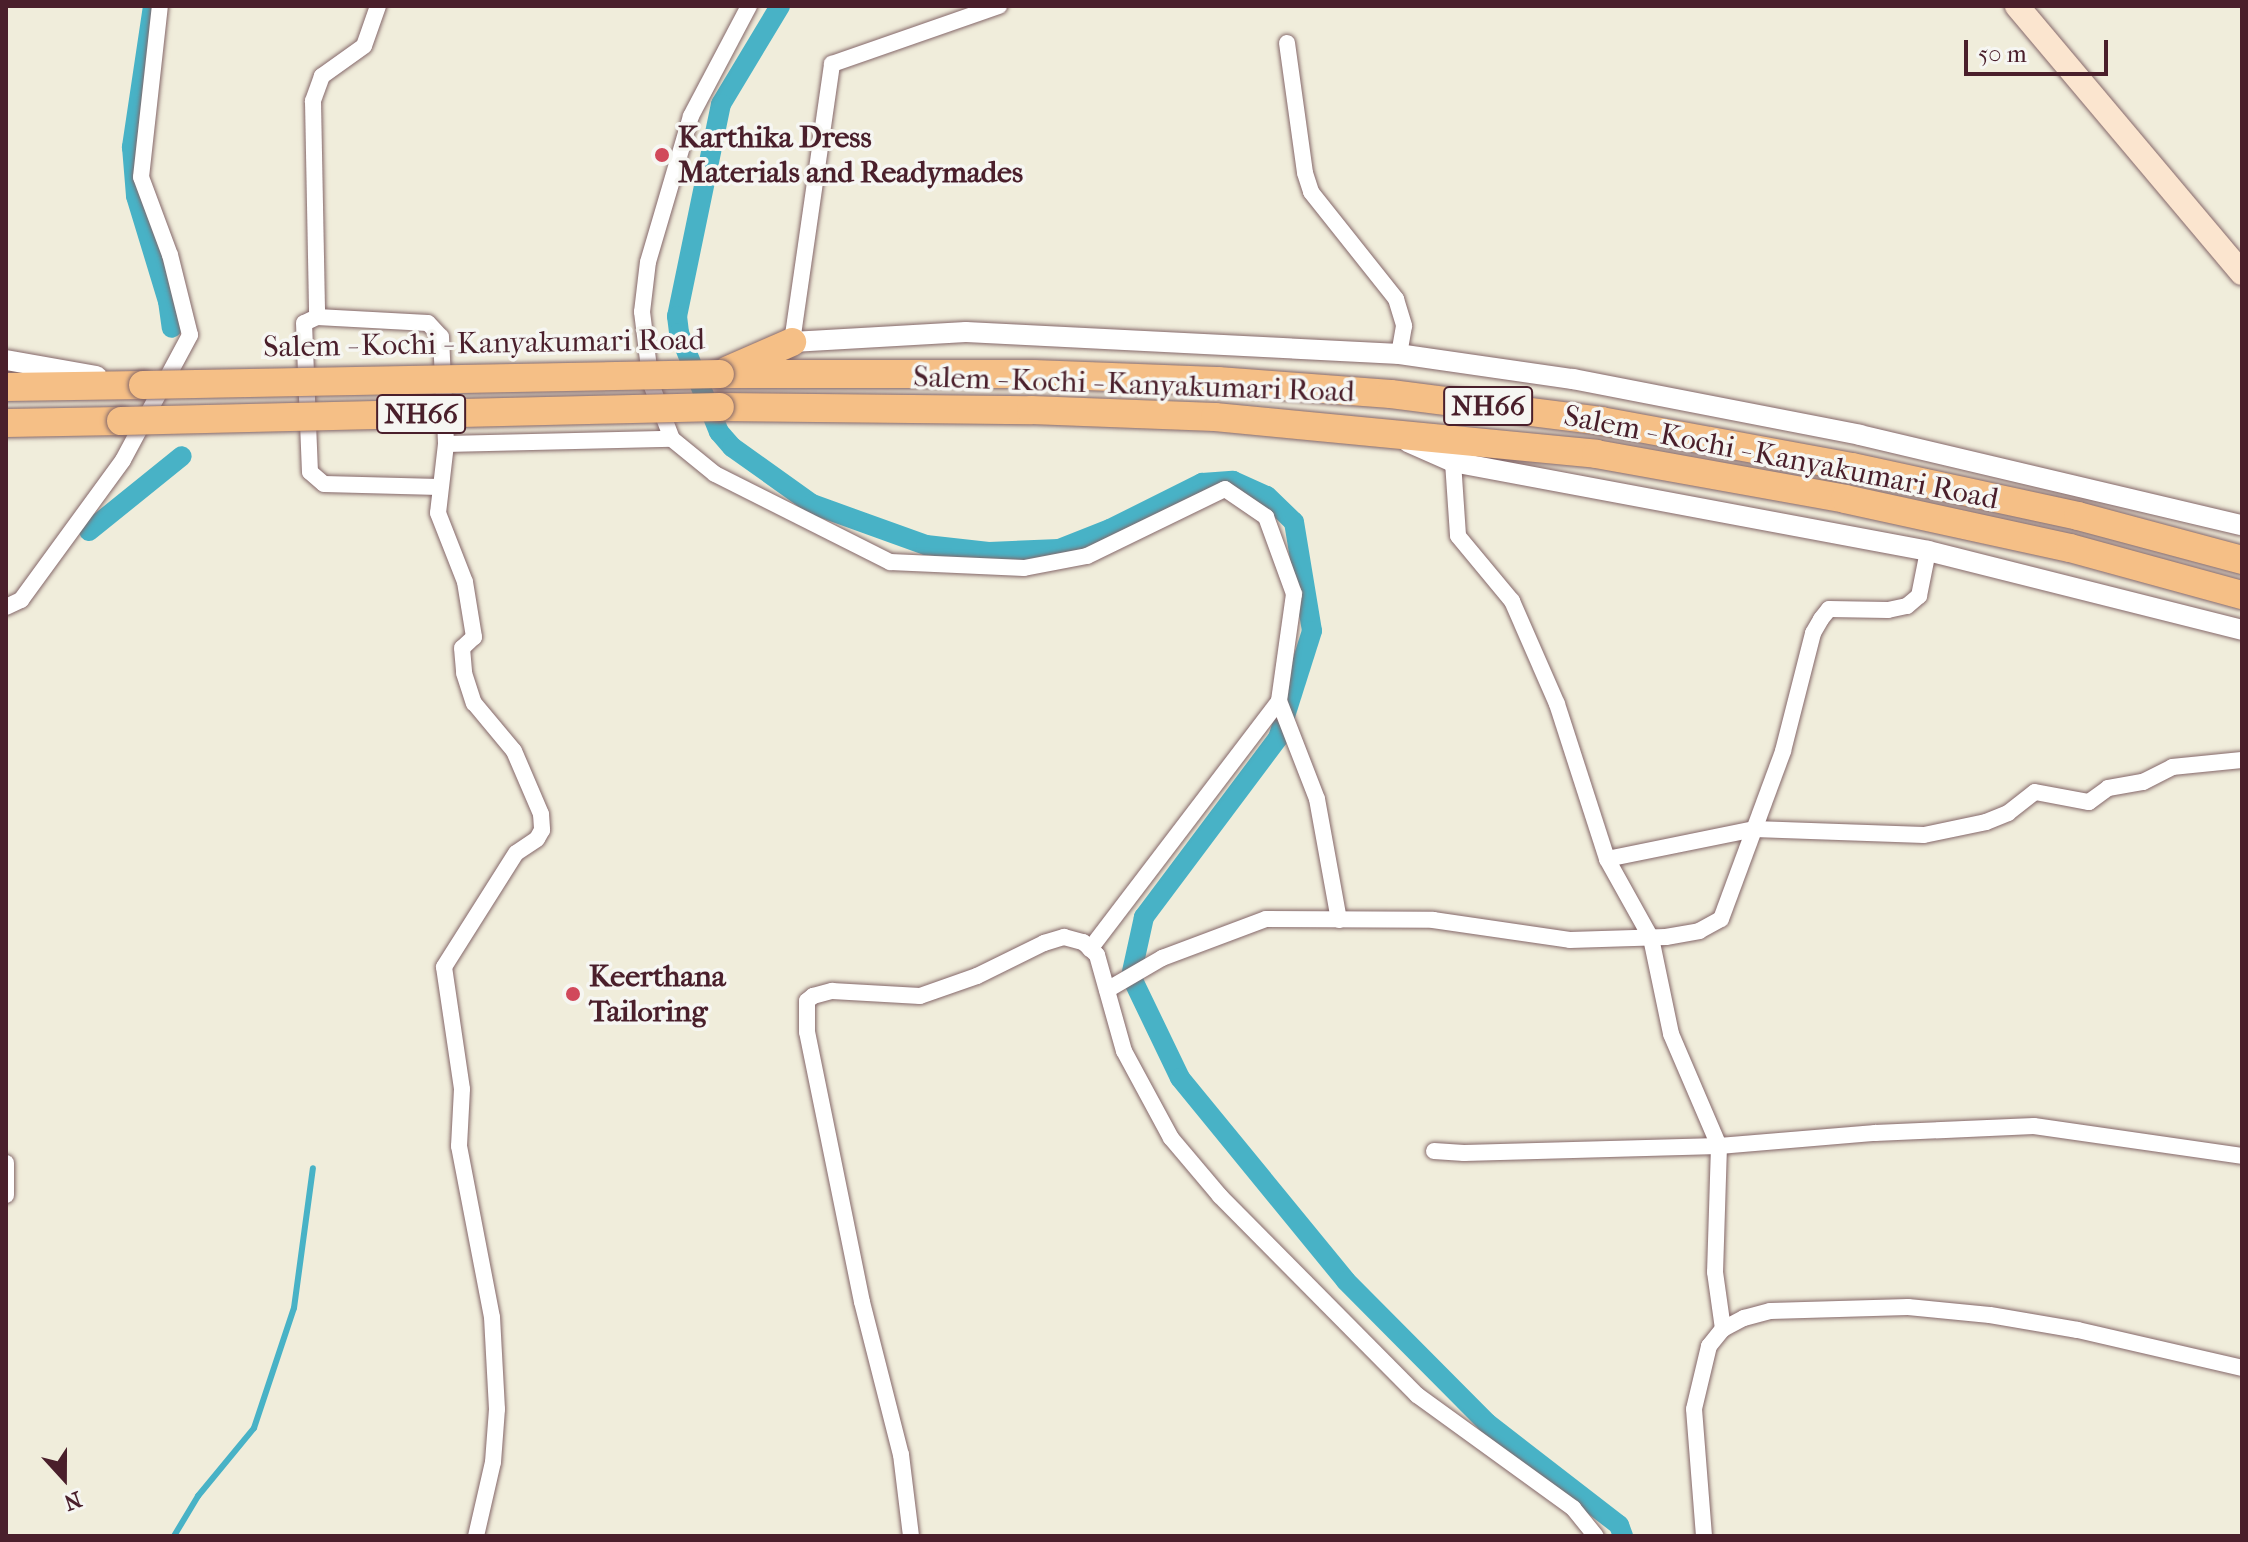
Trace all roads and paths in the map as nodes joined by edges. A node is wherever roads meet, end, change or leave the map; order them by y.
1 (160, 6) edge
2 (378, 6) edge
3 (749, 6) edge
4 (999, 6) edge
5 (2017, 6) edge
6 (1287, 43) dead end
7 (2242, 273) edge
8 (317, 317) junction
9 (792, 342) junction
10 (1399, 354) junction
11 (6, 360) edge
12 (720, 374) junction
13 (957, 375) junction
14 (143, 385) junction
15 (6, 387) edge
16 (957, 410) junction
17 (6, 423) edge
18 (39, 423) junction
19 (1385, 431) junction
20 (6, 437) edge
21 (672, 439) junction
22 (446, 444) junction
23 (1453, 462) junction
24 (439, 487) junction
25 (2242, 525) edge
26 (1928, 551) junction
27 (2242, 560) edge
28 (2242, 595) edge
29 (6, 607) edge
30 (2242, 630) edge
31 (1279, 701) junction
32 (2242, 760) edge
33 (1754, 829) junction
34 (1607, 859) junction
35 (1339, 920) junction
36 (1651, 938) junction
37 (1090, 949) junction
38 (1108, 989) junction
39 (1719, 1146) junction
40 (1434, 1151) dead end
41 (2242, 1156) edge
42 (6, 1163) edge
43 (6, 1195) edge
44 (1723, 1329) junction
45 (2242, 1368) edge
46 (476, 1536) edge
47 (911, 1536) edge
48 (1596, 1536) edge
49 (1704, 1536) edge

1 - 29 street
2 - 8 street
3 - 21 street
4 - 9 street
5 - 7 main road
6 - 10 street
8 - 22 street
8 - 24 street
9 - 10 street
9 - 12 highway
10 - 25 street
11 - 14 street
12 - 13 highway, Salem - Kochi - Kanyakumari Road / NH66
12 - 14 highway, Salem - Kochi - Kanyakumari Road / NH66, bridge
13 - 16 highway
13 - 27 highway, Salem - Kochi - Kanyakumari Road / NH66
14 - 15 highway, Salem - Kochi - Kanyakumari Road / NH66
16 - 18 highway, Salem - Kochi - Kanyakumari Road / NH66, bridge
16 - 19 highway, Salem - Kochi - Kanyakumari Road / NH66
17 - 18 highway, Salem - Kochi - Kanyakumari Road / NH66
18 - 20 street
19 - 23 street
19 - 28 highway, Salem - Kochi - Kanyakumari Road / NH66
21 - 22 street
21 - 31 street
22 - 24 street
23 - 26 street
23 - 34 street
24 - 46 street
26 - 30 street
26 - 33 street
31 - 35 street
31 - 37 street
32 - 33 street
33 - 34 street
33 - 36 street
34 - 36 street
35 - 36 street
35 - 38 street
36 - 39 street
37 - 38 street
37 - 47 street
38 - 48 street
39 - 40 street
39 - 41 street
39 - 44 street
42 - 43 street
44 - 45 street
44 - 49 street

